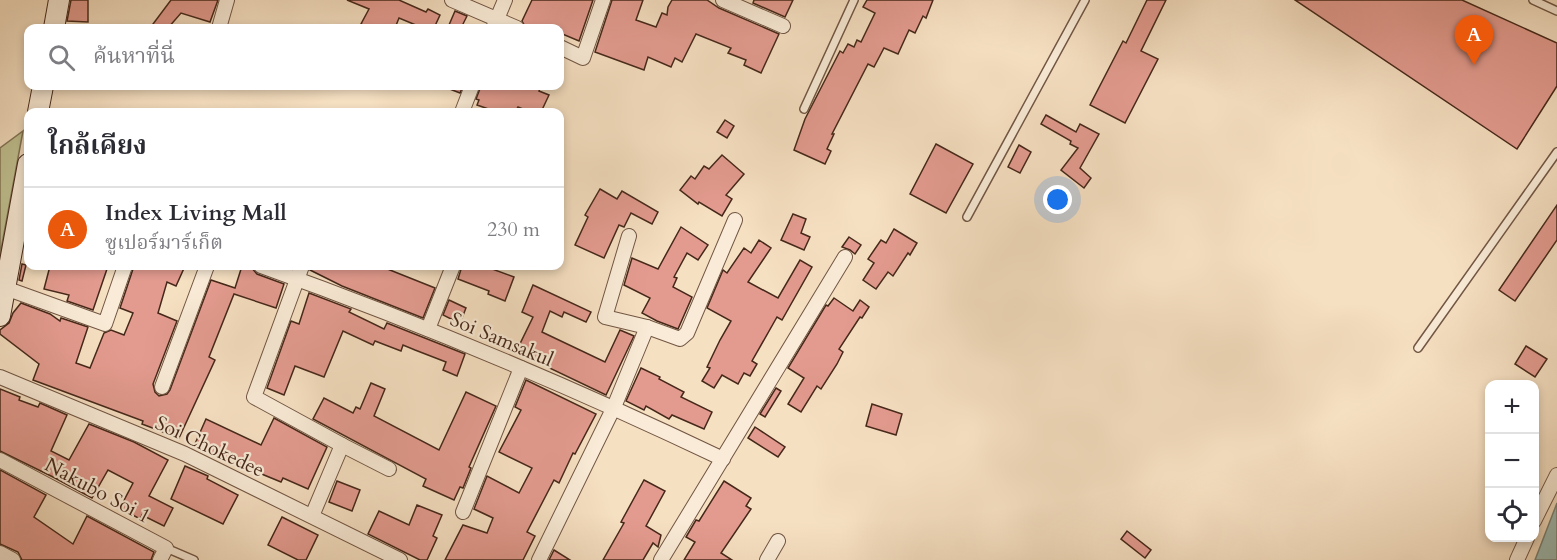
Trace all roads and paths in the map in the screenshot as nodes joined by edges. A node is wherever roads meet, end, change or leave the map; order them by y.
1 (59, 0) edge
2 (227, 0) edge
3 (453, 0) edge
4 (505, 0) edge
5 (603, 0) edge
6 (723, 0) edge
7 (854, 0) edge
8 (1085, 0) edge
9 (1533, 0) edge
10 (1557, 11) edge
11 (55, 24) edge
12 (220, 24) edge
13 (495, 24) edge
14 (783, 26) dead end
15 (564, 49) edge
16 (42, 90) edge
17 (470, 90) edge
18 (39, 108) edge
19 (464, 108) edge
20 (804, 109) dead end
21 (1557, 152) edge
22 (24, 195) edge
23 (967, 217) dead end
24 (735, 220) dead end
25 (629, 236) dead end
26 (845, 257) dead end
27 (124, 270) edge
28 (206, 270) edge
29 (451, 270) edge
30 (299, 272) edge
31 (5, 288) junction
32 (0, 316) edge
33 (646, 327) junction
34 (428, 329) junction
35 (1418, 348) dead end
36 (521, 368) junction
37 (0, 377) edge
38 (162, 387) dead end
39 (614, 407) junction
40 (342, 445) junction
41 (723, 459) junction
42 (0, 460) edge
43 (389, 469) dead end
44 (1557, 475) edge
45 (1539, 511) edge
46 (463, 512) dead end
47 (312, 516) junction
48 (778, 542) dead end
49 (1525, 542) edge
50 (0, 553) edge
51 (163, 554) edge
52 (13, 560) edge
53 (194, 560) edge
54 (400, 560) edge
55 (539, 560) edge
56 (661, 560) edge
57 (767, 560) edge
58 (1517, 560) edge

1 - 11 street
2 - 12 street
3 - 13 street
4 - 13 street
5 - 15 street
6 - 14 street
7 - 20 lane
8 - 23 lane
9 - 10 lane
16 - 18 street
17 - 19 street
21 - 35 lane
22 - 31 street
24 - 33 street
25 - 33 street
26 - 41 street
27 - 31 street
28 - 38 street
29 - 34 street
30 - 34 street, Soi Samsakul
30 - 40 street
31 - 32 street
33 - 39 street
34 - 36 street, Soi Samsakul
36 - 39 street, Soi Samsakul
36 - 46 street
37 - 47 street, Soi Chokedee
39 - 41 street, Soi Samsakul
39 - 55 street
40 - 43 street
40 - 47 street
41 - 56 street
42 - 51 street, Nakubo Soi 1
44 - 45 street
47 - 54 street, Soi Chokedee
48 - 57 street
49 - 58 street
50 - 52 street
51 - 53 lane

